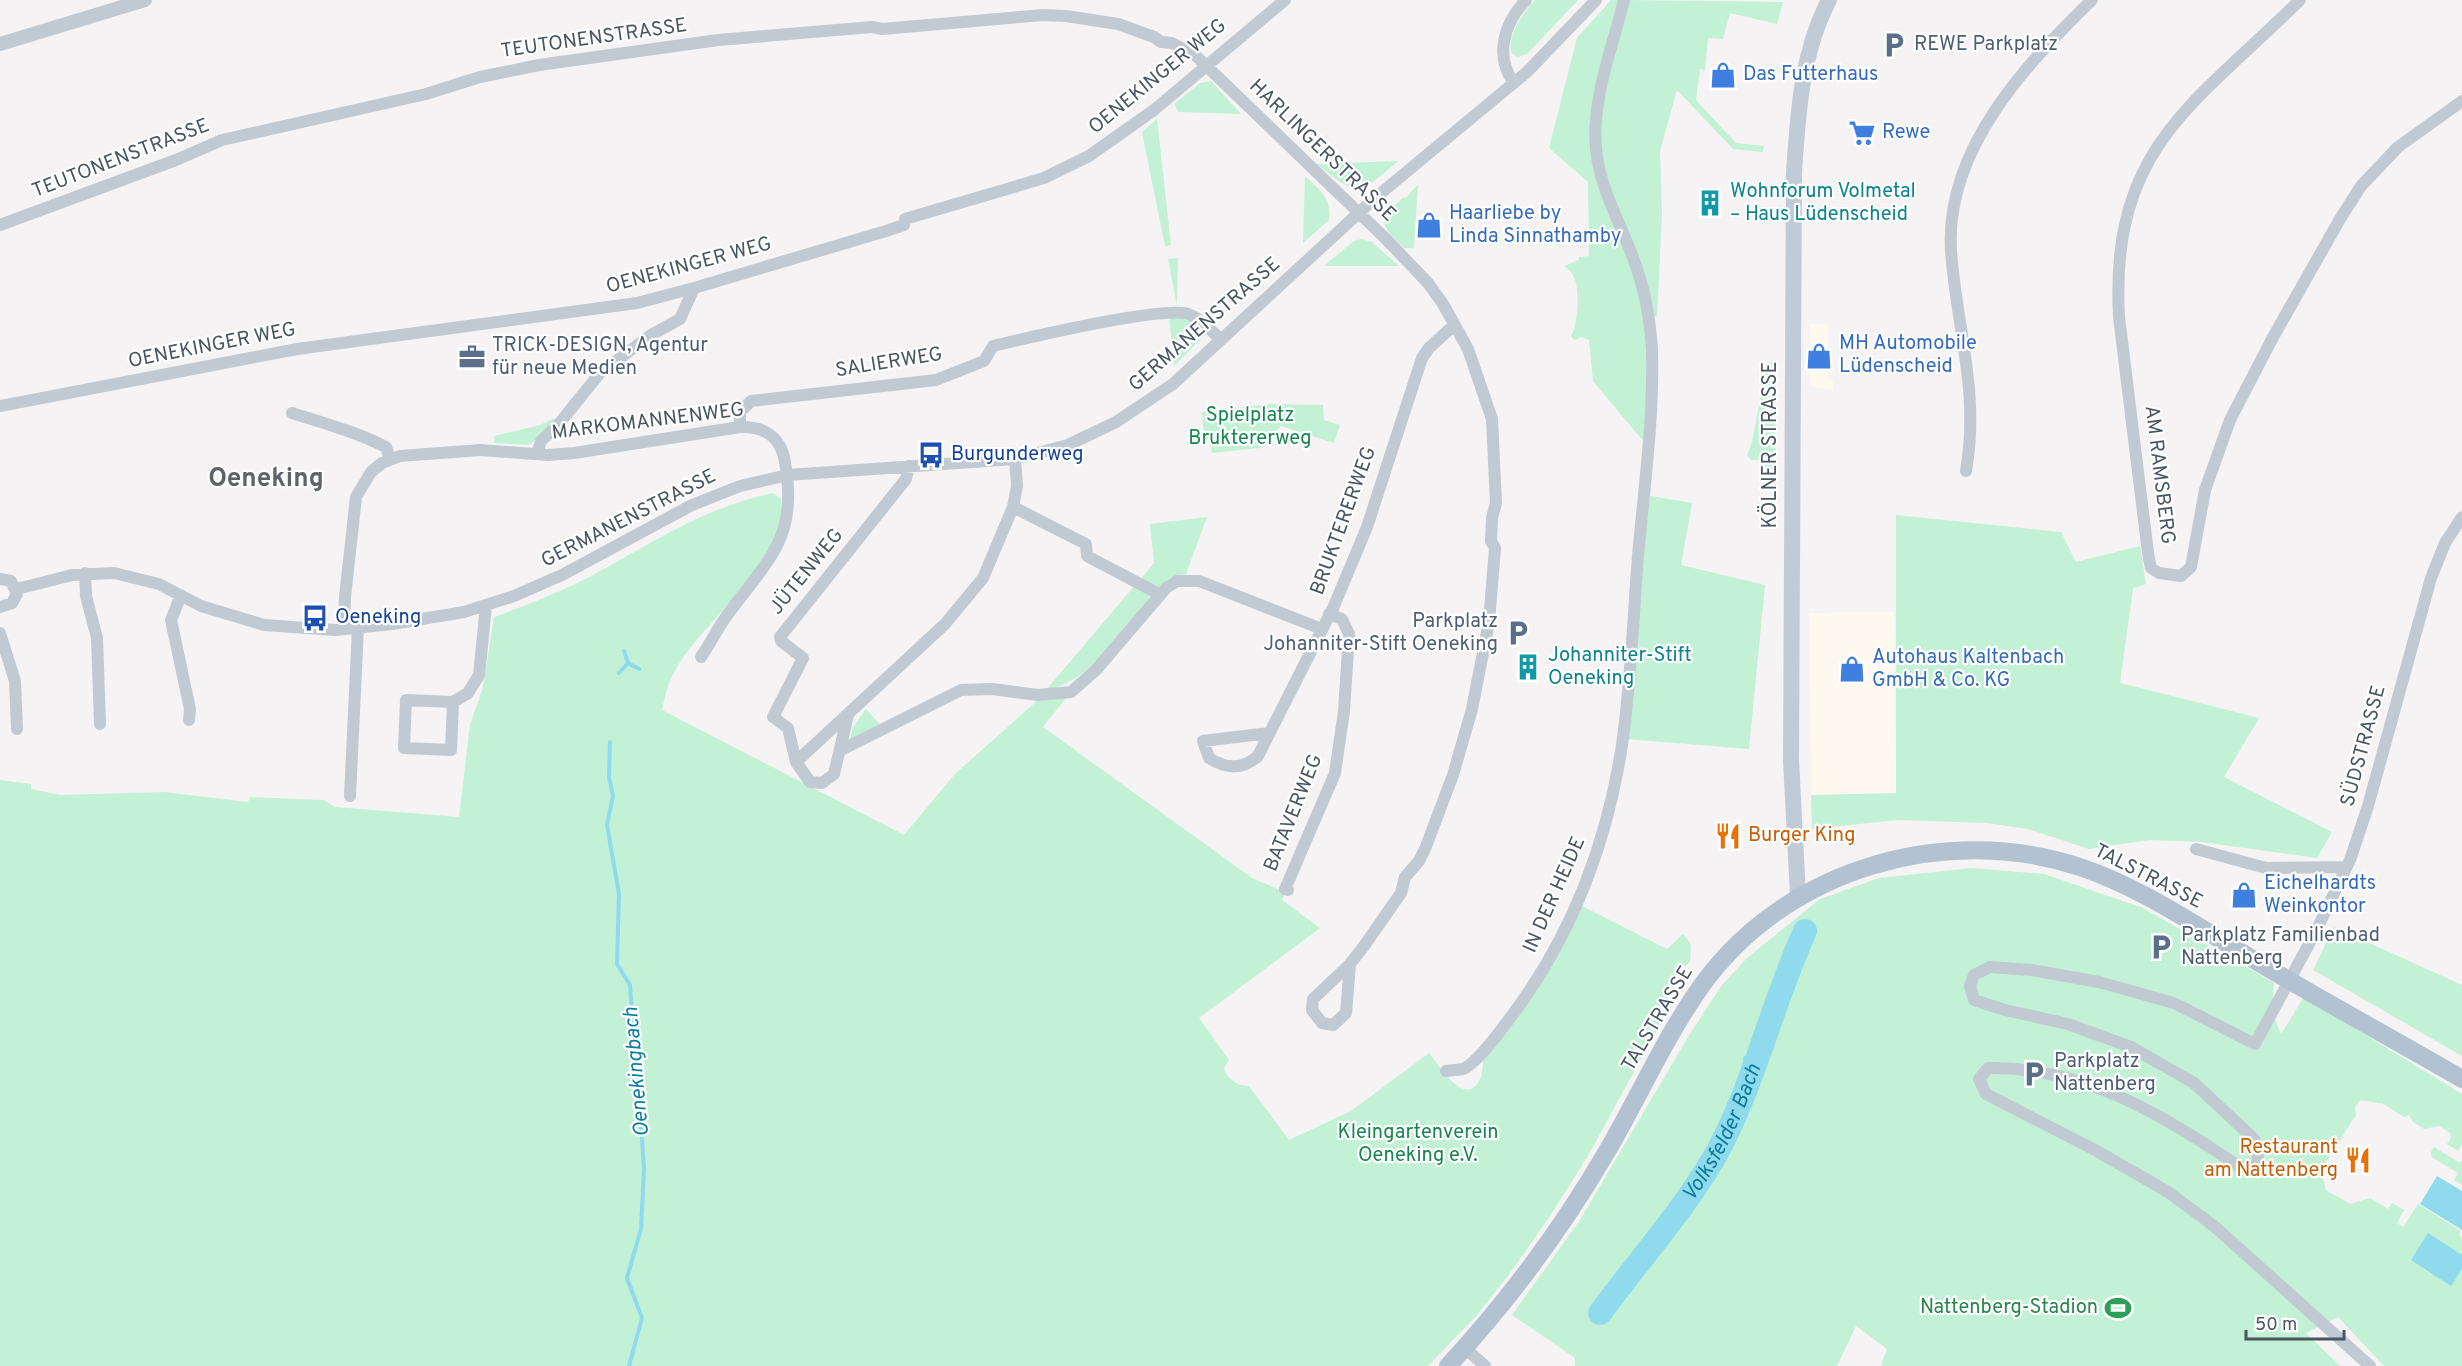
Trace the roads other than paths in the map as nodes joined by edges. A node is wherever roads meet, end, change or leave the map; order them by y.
1 (145, 0) edge
2 (1285, 0) edge
3 (1526, 0) edge
4 (1596, 0) edge
5 (1624, 0) edge
6 (1829, 0) edge
7 (2092, 0) edge
8 (2300, 0) edge
9 (0, 44) edge
10 (1205, 66) junction
11 (1514, 83) junction
12 (2462, 101) edge
13 (1359, 213) junction
14 (0, 225) edge
15 (694, 288) junction
16 (1454, 325) junction
17 (1220, 339) junction
18 (0, 406) edge
19 (292, 413) dead end
20 (740, 427) junction
21 (537, 454) junction
22 (390, 459) junction
23 (1015, 459) junction
24 (909, 466) junction
25 (1966, 471) dead end
26 (788, 475) junction
27 (1013, 507) junction
28 (2462, 517) edge
29 (85, 573) junction
30 (0, 579) edge
31 (17, 589) junction
32 (1159, 594) junction
33 (181, 595) junction
34 (486, 606) junction
35 (0, 607) edge
36 (1329, 614) junction
37 (358, 628) junction
38 (344, 629) junction
39 (1322, 629) junction
40 (0, 633) edge
41 (701, 657) dead end
42 (453, 702) junction
43 (848, 715) junction
44 (189, 720) dead end
45 (100, 723) dead end
46 (17, 729) dead end
47 (1269, 733) junction
48 (841, 750) junction
49 (796, 762) junction
50 (350, 796) dead end
51 (2196, 849) dead end
52 (2346, 867) junction
53 (1288, 890) dead end
54 (1798, 896) junction
55 (1350, 964) junction
56 (2289, 980) junction
57 (1446, 1071) dead end
58 (2462, 1079) edge
59 (1465, 1348) junction
60 (1448, 1366) edge
61 (1485, 1366) edge
62 (2370, 1366) edge

1 - 9 street
2 - 10 street, OENEKINGER WEG
3 - 11 street
4 - 11 street, GERMANENSTRASSE
5 - 57 street, IN DER HEIDE
6 - 54 main road, KÖLNER STRASSE
7 - 25 street
8 - 12 street, AM RAMSBERG
10 - 13 street, HARLINGERSTRASSE
10 - 14 street, TEUTONENSTRASSE
10 - 15 street, OENEKINGER WEG
11 - 13 street, GERMANENSTRASSE
13 - 16 street, HARLINGERSTRASSE
13 - 17 street, GERMANENSTRASSE
15 - 18 street, OENEKINGER WEG
15 - 21 street
16 - 36 street, BRUKTERERWEG
16 - 55 street, HARLINGERSTRASSE
17 - 20 street, SALIERWEG
17 - 23 street, GERMANENSTRASSE
19 - 22 street
20 - 21 street, MARKOMANNENWEG
20 - 26 street, MARKOMANNENWEG
21 - 22 street, MARKOMANNENWEG
22 - 38 street
23 - 24 street, GERMANENSTRASSE
23 - 27 street
24 - 26 street, GERMANENSTRASSE
24 - 49 street, JÜTENWEG
26 - 34 street, GERMANENSTRASSE
26 - 41 street, MARKOMANNENWEG
27 - 32 street
27 - 43 street
28 - 52 street, SÜDSTRASSE
29 - 31 street, GERMANENSTRASSE
29 - 33 street, GERMANENSTRASSE
29 - 45 street
30 - 31 street
31 - 35 street
32 - 39 street
32 - 48 street
33 - 38 street, GERMANENSTRASSE
33 - 44 street
34 - 37 street, GERMANENSTRASSE
34 - 42 street
36 - 39 street, BRUKTERERWEG
36 - 53 street, BATAVERWEG
37 - 38 street, GERMANENSTRASSE
37 - 50 street
39 - 47 street, BRUKTERERWEG
40 - 46 street
42 - 42 street
43 - 48 street
43 - 49 street
47 - 47 street, BRUKTERERWEG
48 - 49 street
51 - 52 street
52 - 56 street, SÜDSTRASSE
54 - 56 main road, TALSTRASSE
54 - 59 main road, TALSTRASSE
55 - 55 street, HARLINGERSTRASSE
56 - 58 main road, TALSTRASSE
56 - 62 street, SÜDSTRASSE
59 - 60 main road, TALSTRASSE
59 - 61 street

